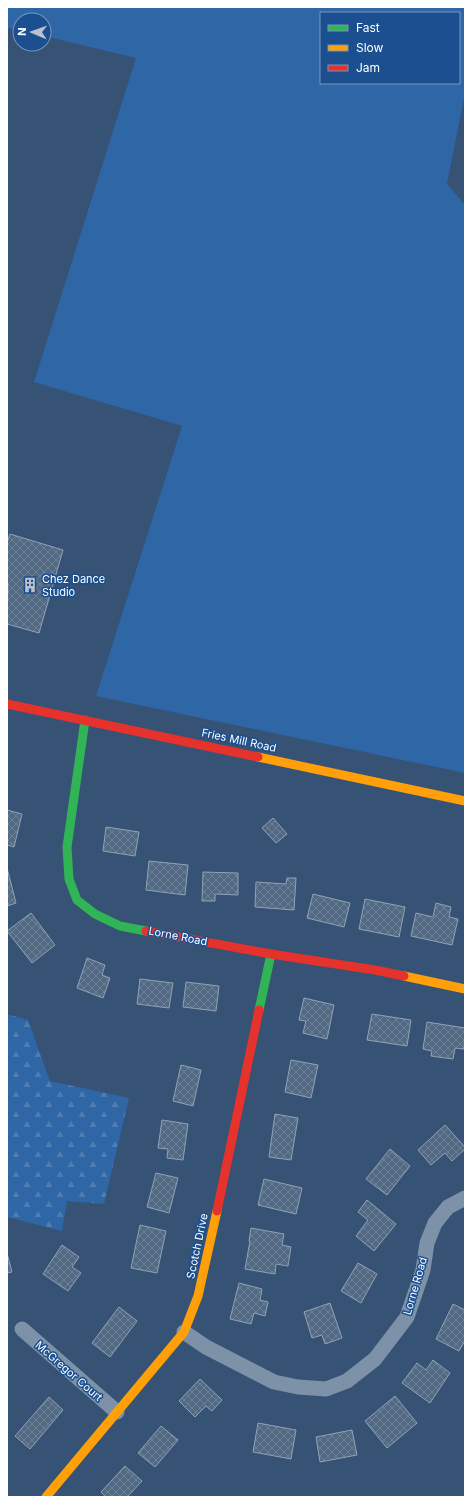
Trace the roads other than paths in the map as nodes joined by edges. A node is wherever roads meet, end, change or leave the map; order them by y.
1 (7, 704) edge
2 (84, 720) junction
3 (465, 801) edge
4 (271, 954) junction
5 (465, 989) edge
6 (465, 1198) edge
7 (22, 1329) dead end
8 (184, 1332) junction
9 (117, 1412) junction
10 (49, 1496) edge

1 - 2 street, Fries Mill Road
2 - 3 street, Fries Mill Road
2 - 4 street, Lorne Road
4 - 5 street, Lorne Road
4 - 8 street, Scotch Drive
6 - 8 street, Lorne Road
7 - 9 street, McGregor Court
8 - 9 street, Scotch Drive
9 - 10 street, Scotch Drive

